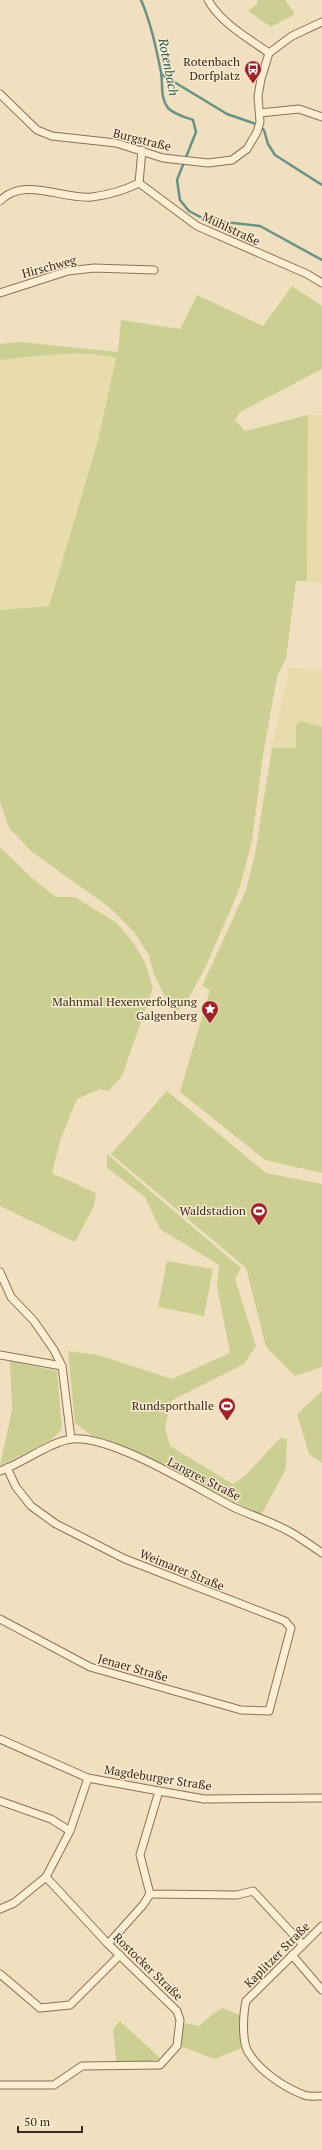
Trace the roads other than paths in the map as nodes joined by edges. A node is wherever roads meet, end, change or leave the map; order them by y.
1 (208, 0) edge
2 (322, 22) edge
3 (269, 54) junction
4 (0, 94) edge
5 (260, 113) junction
6 (322, 117) edge
7 (142, 150) junction
8 (139, 183) junction
9 (0, 201) edge
10 (154, 270) dead end
11 (322, 283) edge
12 (0, 293) edge
13 (0, 1272) edge
14 (0, 1355) edge
15 (62, 1366) junction
16 (72, 1439) junction
17 (4, 1469) edge
18 (322, 1553) edge
19 (0, 1619) edge
20 (270, 1712) joint
21 (0, 1739) edge
22 (88, 1778) junction
23 (158, 1791) junction
24 (322, 1798) edge
25 (0, 1801) edge
26 (70, 1831) junction
27 (46, 1877) junction
28 (150, 1894) junction
29 (0, 1909) edge
30 (322, 1926) edge
31 (108, 1944) junction
32 (303, 1945) junction
33 (120, 1955) junction
34 (292, 1955) junction
35 (0, 1974) edge
36 (322, 1990) edge
37 (0, 2085) edge
38 (322, 2096) edge

1 - 3 street
2 - 3 street
3 - 5 street, Burgstraße
4 - 7 street, Burgstraße
5 - 6 street
5 - 7 street, Burgstraße
7 - 8 street
8 - 9 street
8 - 11 street, Mühlstraße
10 - 12 street, Hirschweg
13 - 15 street
14 - 15 street
15 - 16 street
16 - 17 street
16 - 18 street, Langres Straße
17 - 20 street, Weimarer Straße
19 - 20 street, Jenaer Straße
21 - 22 street, Magdeburger Straße
22 - 23 street, Magdeburger Straße
22 - 26 street
23 - 24 street, Magdeburger Straße
23 - 28 street
25 - 26 street
26 - 27 street
27 - 29 street
27 - 31 street, Rostocker Straße
28 - 31 street
28 - 32 street
30 - 32 street, Kaplitzer Straße
31 - 33 street, Rostocker Straße
32 - 34 street, Kaplitzer Straße
33 - 35 street
33 - 37 street, Rostocker Straße
34 - 36 street
34 - 38 street, Kaplitzer Straße

